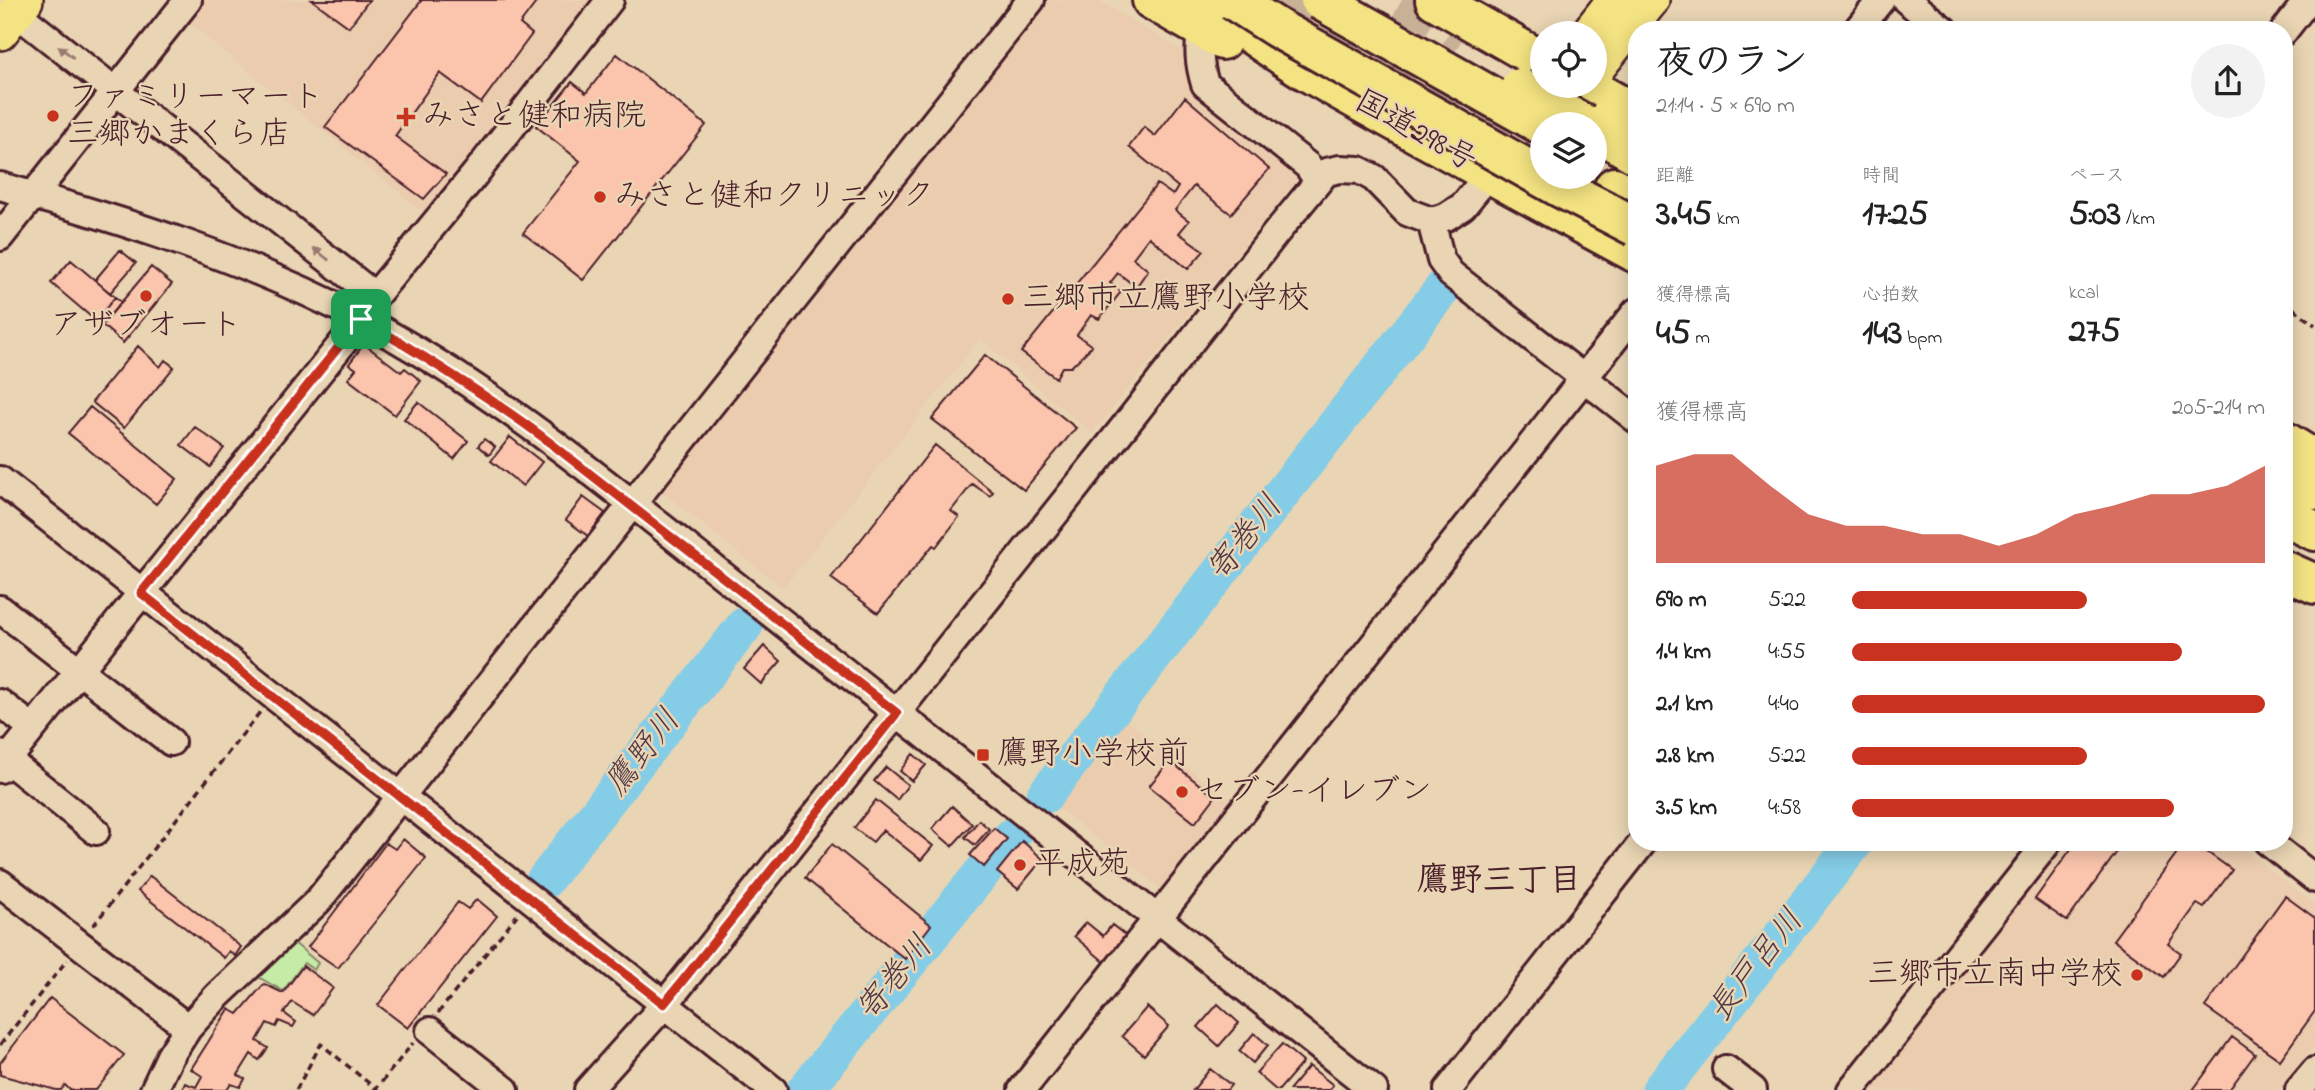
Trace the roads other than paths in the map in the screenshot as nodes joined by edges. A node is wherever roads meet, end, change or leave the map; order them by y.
1 (188, 0) edge
2 (610, 0) edge
3 (1031, 0) edge
4 (1152, 0) edge
5 (1233, 0) edge
6 (1320, 0) edge
7 (1367, 0) edge
8 (1434, 0) edge
9 (1468, 0) tunnel mouth
10 (1615, 0) edge
11 (1651, 0) edge
12 (1881, 0) edge
13 (1906, 0) edge
14 (2308, 0) edge
15 (10, 11) edge
16 (1200, 15) edge
17 (1598, 21) edge
18 (1635, 21) edge
19 (1864, 21) edge
20 (1933, 21) edge
21 (2292, 21) edge
22 (1628, 30) edge
23 (1530, 37) edge
24 (1530, 54) edge
25 (1607, 57) edge
26 (1607, 82) edge
27 (117, 91) junction
28 (1628, 95) edge
29 (1543, 98) edge
30 (1568, 98) edge
31 (1607, 98) edge
32 (1628, 110) edge
33 (1563, 112) edge
34 (1530, 118) edge
35 (1607, 137) edge
36 (1628, 149) edge
37 (1607, 167) edge
38 (1489, 174) junction
39 (1318, 181) junction
40 (0, 186) edge
41 (1628, 187) edge
42 (33, 195) junction
43 (1431, 221) junction
44 (1628, 223) edge
45 (0, 237) edge
46 (1628, 249) edge
47 (375, 296) junction
48 (361, 319) junction
49 (1628, 322) edge
50 (1584, 377) junction
51 (1628, 413) edge
52 (2293, 447) edge
53 (2315, 460) edge
54 (2293, 468) edge
55 (0, 480) edge
56 (2315, 480) edge
57 (2293, 481) edge
58 (2315, 490) edge
59 (2293, 499) edge
60 (632, 505) junction
61 (2315, 510) edge
62 (2293, 520) edge
63 (2315, 531) edge
64 (2293, 547) edge
65 (2315, 558) edge
66 (2293, 574) edge
67 (2315, 584) edge
68 (141, 593) junction
69 (0, 608) edge
70 (79, 670) junction
71 (0, 703) edge
72 (897, 713) junction
73 (33, 728) junction
74 (171, 742) dead end
75 (2, 761) edge
76 (401, 797) junction
77 (96, 831) dead end
78 (1636, 851) edge
79 (2041, 851) edge
80 (2279, 851) edge
81 (2315, 879) edge
82 (0, 883) edge
83 (1157, 919) junction
84 (664, 1004) junction
85 (188, 1028) junction
86 (430, 1031) dead end
87 (1726, 1069) dead end
88 (2315, 1071) edge
89 (154, 1090) edge
90 (505, 1090) edge
91 (588, 1090) edge
92 (773, 1090) edge
93 (1022, 1090) edge
94 (1374, 1090) edge
95 (1448, 1090) edge
96 (1753, 1090) edge
97 (1850, 1090) edge
98 (2300, 1090) edge

1 - 27 street
2 - 47 street
3 - 60 street
4 - 16 highway, 国道298号
5 - 44 highway, bridge
6 - 34 highway, bridge
7 - 33 highway, bridge
8 - 24 highway
9 - 23 highway
10 - 17 main road
11 - 18 main road
12 - 19 street
13 - 20 street
14 - 21 street
27 -> 15 street
16 - 38 highway, 国道298号
16 - 39 street
22 - 25 main road
26 - 28 highway
27 - 42 street
47 -> 27 street
29 - 38 main road
30 - 38 main road
31 - 32 highway
35 - 36 highway
37 - 41 highway
38 - 43 street
38 - 46 highway, 国道298号
39 - 43 street
39 - 72 street
40 - 42 street
42 - 45 street
42 - 48 street
43 - 50 street
47 - 48 street
48 - 60 street
48 - 68 street
49 - 50 street
50 - 51 street
50 - 83 street
52 - 53 highway
54 - 56 highway
55 - 68 street
57 - 58 highway
59 - 61 highway
60 - 72 street
60 - 76 street
62 - 63 highway
64 - 65 highway
66 - 67 highway
68 - 70 street
68 - 76 street
69 - 70 street
70 - 73 street
70 - 74 street
71 - 73 street
72 - 83 street
72 - 84 street
73 - 75 street
75 - 77 street
76 - 84 street
76 - 85 street
78 - 95 street
79 - 97 street
80 - 81 street
82 - 85 street
83 - 93 street
83 - 94 street
84 - 91 street
84 - 92 street
85 - 89 street
86 - 90 street
87 - 96 street
88 - 98 street

